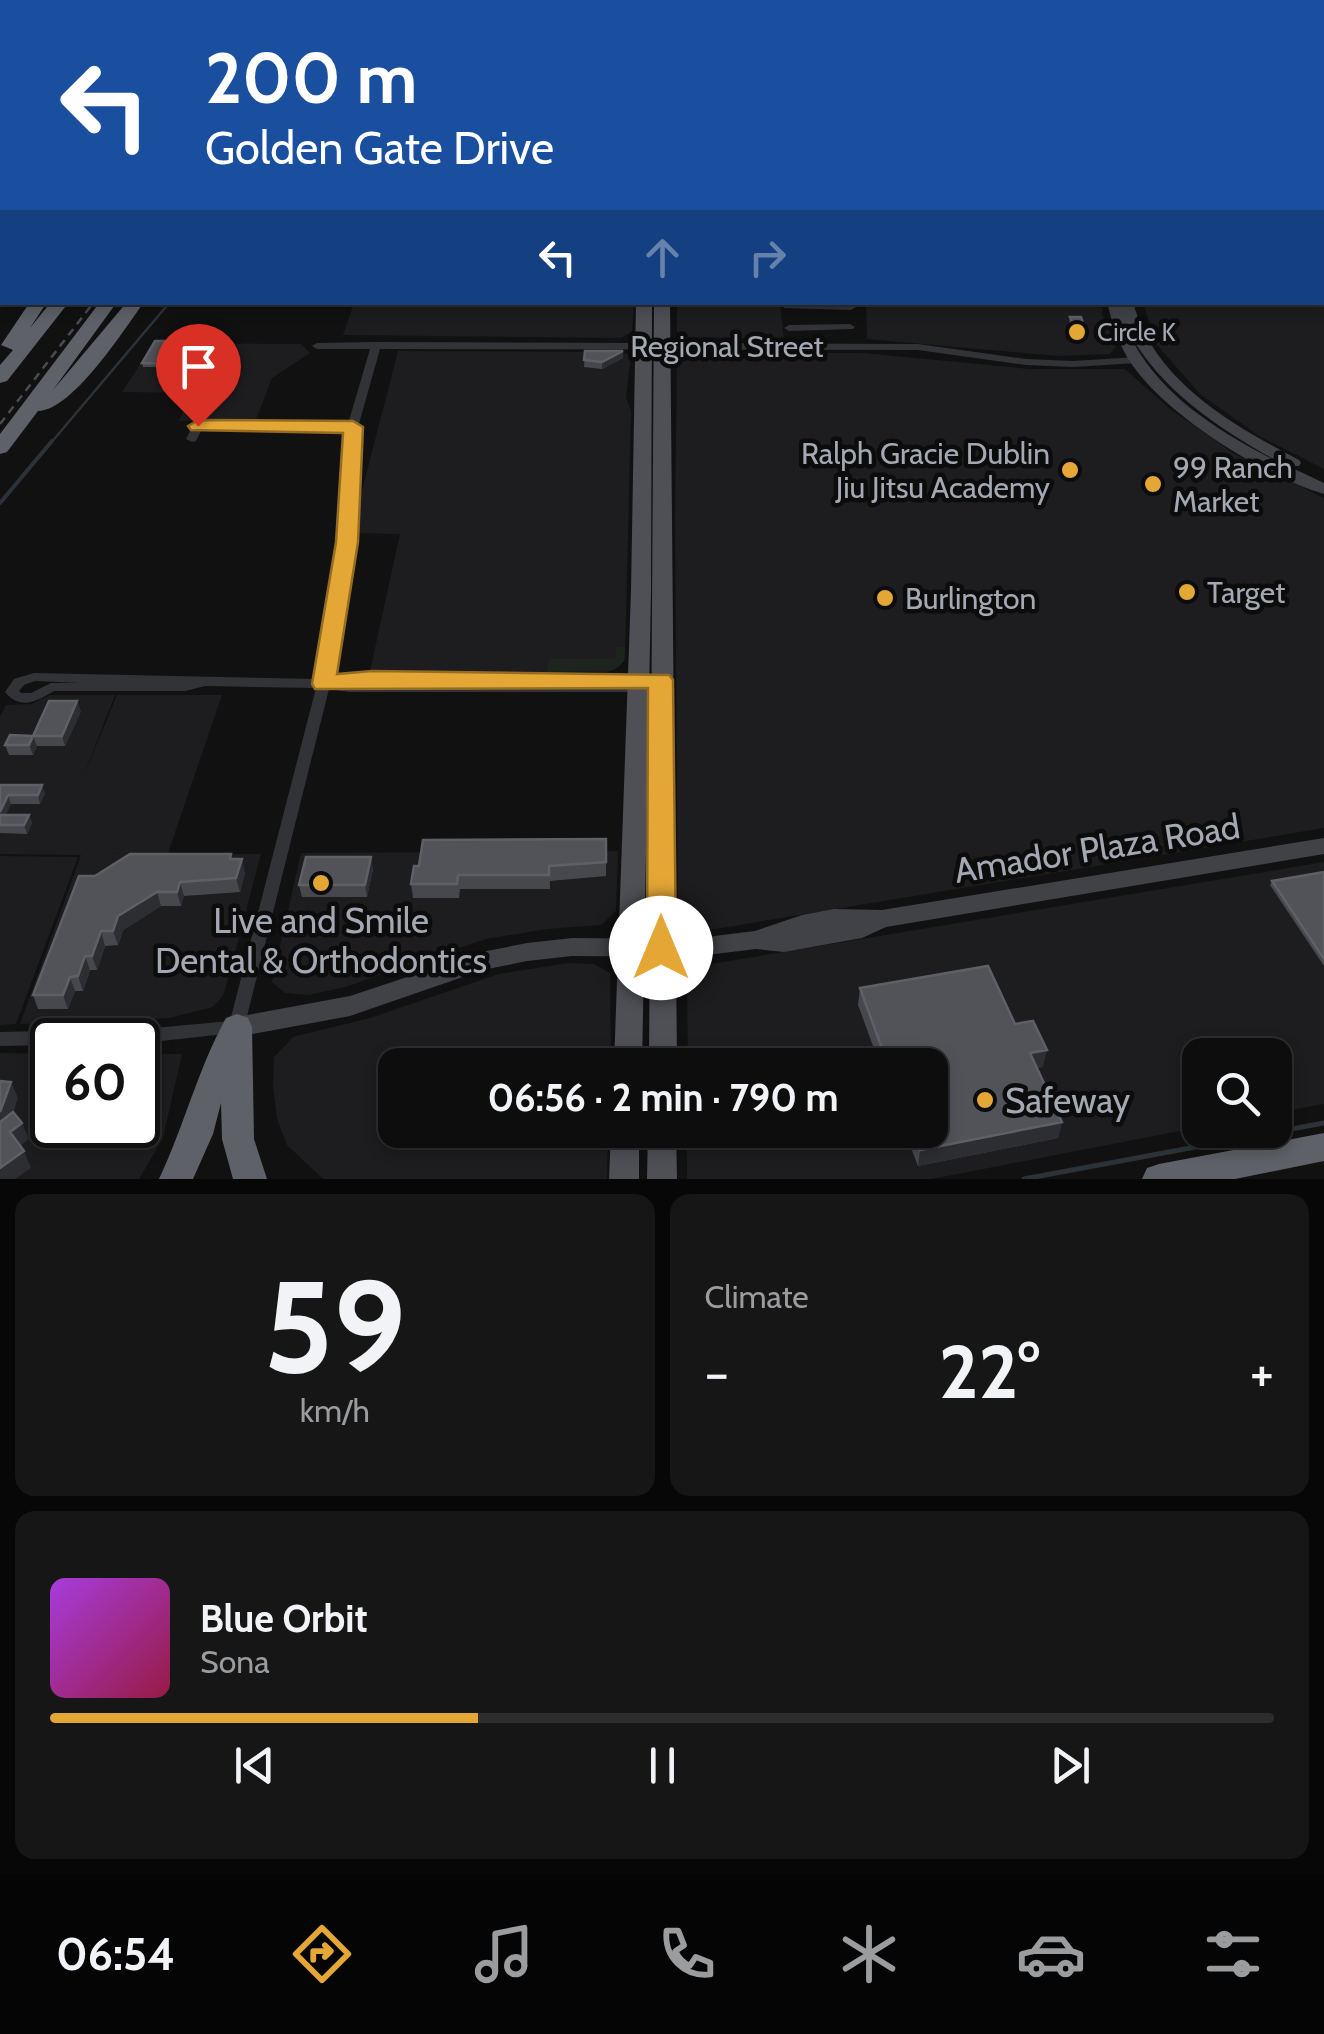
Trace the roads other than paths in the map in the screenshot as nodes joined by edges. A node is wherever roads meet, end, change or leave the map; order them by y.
1 (37, 305) edge
2 (59, 305) edge
3 (107, 305) edge
4 (134, 305) edge
5 (644, 305) edge
6 (662, 305) edge
7 (819, 305) edge
8 (851, 305) edge
9 (1126, 305) edge
10 (787, 306) dead end
11 (850, 327) junction
12 (789, 328) dead end
13 (376, 345) junction
14 (642, 345) junction
15 (662, 345) junction
16 (316, 346) dead end
17 (858, 346) junction
18 (0, 360) edge
19 (1136, 360) junction
20 (0, 377) edge
21 (1192, 415) junction
22 (22, 420) junction
23 (353, 427) junction
24 (1243, 434) junction
25 (192, 439) dead end
26 (0, 448) edge
27 (1324, 477) edge
28 (1324, 490) edge
29 (641, 503) junction
30 (662, 517) junction
31 (43, 684) dead end
32 (324, 684) junction
33 (649, 684) junction
34 (1324, 846) edge
35 (631, 947) junction
36 (661, 948) junction
37 (237, 1026) junction
38 (0, 1038) edge
39 (628, 1048) edge
40 (663, 1048) edge
41 (1324, 1147) edge
42 (625, 1148) edge
43 (662, 1148) edge
44 (176, 1179) edge
45 (250, 1179) edge
46 (624, 1179) edge
47 (662, 1179) edge
48 (1159, 1179) edge

1 - 18 highway
2 - 20 highway
3 - 22 highway
4 - 22 highway
5 - 14 main road
6 - 15 main road
7 - 10 street
8 - 11 street
9 - 19 street
9 - 24 street
11 - 12 street
11 - 17 street
13 - 14 street, Regional Street
13 - 16 street, Regional Street
13 - 23 street
14 - 15 street, Regional Street
14 - 29 main road
15 - 17 street, Regional Street
15 - 30 main road
17 - 19 street, Regional Street
19 - 21 street
21 - 24 street
21 - 28 street
22 - 26 highway
23 - 25 street
23 - 32 street
24 - 27 street
29 - 30 main road
29 - 33 main road
30 - 33 main road
31 - 32 street
32 - 33 street
32 - 37 street
33 - 35 main road
33 - 36 main road
34 - 36 street, Amador Plaza Road
35 - 36 street, Amador Plaza Road
35 - 37 street, Amador Plaza Road
35 - 39 main road
36 - 40 main road
37 - 38 street, Amador Plaza Road
37 - 44 highway
37 - 45 highway
41 - 48 highway
42 - 46 main road
43 - 47 main road

